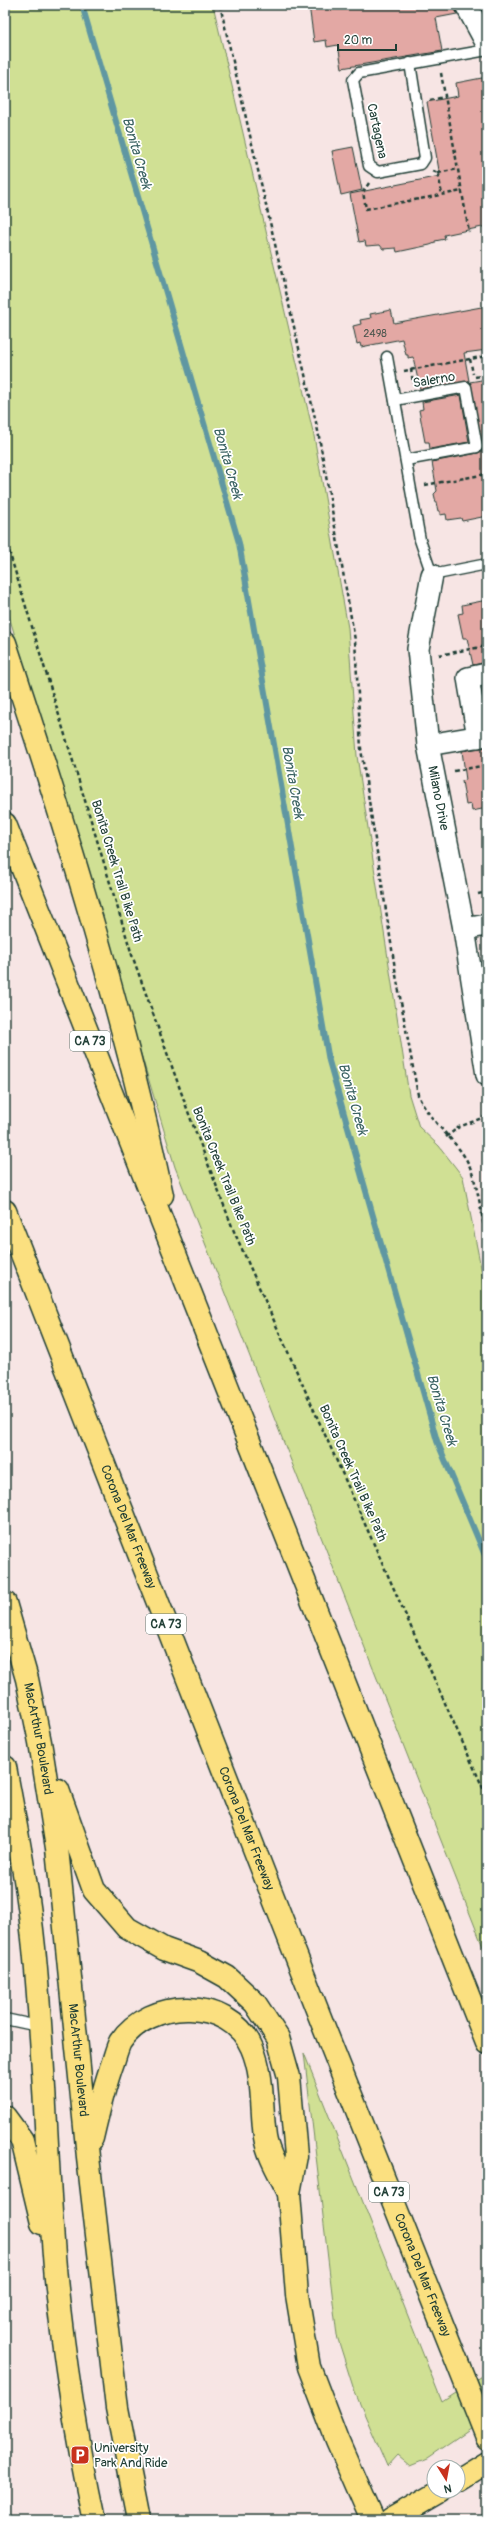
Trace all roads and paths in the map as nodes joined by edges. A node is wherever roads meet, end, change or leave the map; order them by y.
1 (220, 5) edge
2 (466, 5) edge
3 (487, 44) edge
4 (487, 50) edge
5 (438, 59) junction
6 (410, 64) junction
7 (420, 164) junction
8 (458, 170) junction
9 (378, 172) junction
10 (438, 174) junction
11 (462, 191) junction
12 (442, 195) junction
13 (469, 232) dead end
14 (487, 356) edge
15 (387, 357) dead end
16 (470, 358) junction
17 (390, 373) junction
18 (474, 377) dead end
19 (395, 400) junction
20 (406, 460) junction
21 (487, 474) edge
22 (411, 487) junction
23 (5, 538) edge
24 (487, 564) edge
25 (432, 575) junction
26 (5, 644) edge
27 (487, 646) edge
28 (419, 659) junction
29 (487, 674) edge
30 (482, 736) edge
31 (428, 745) junction
32 (487, 766) edge
33 (434, 775) junction
34 (5, 824) edge
35 (487, 925) edge
36 (464, 929) junction
37 (487, 1075) edge
38 (487, 1116) edge
39 (446, 1136) junction
40 (6, 1214) edge
41 (487, 1243) edge
42 (176, 1259) junction
43 (5, 1603) edge
44 (40, 1742) junction
45 (5, 1767) edge
46 (487, 1797) edge
47 (5, 2019) edge
48 (38, 2026) junction
49 (487, 2043) edge
50 (5, 2117) edge
51 (88, 2157) junction
52 (289, 2193) junction
53 (56, 2278) junction
54 (487, 2437) edge
55 (487, 2462) edge
56 (466, 2475) edge
57 (426, 2499) edge
58 (94, 2520) edge
59 (139, 2520) edge
60 (372, 2520) edge
61 (390, 2520) edge

1 - 39 path
2 - 3 street
4 - 5 lane, Cartagena
5 - 6 lane, Cartagena
5 - 8 path
6 - 7 lane
6 - 9 lane, Cartagena
7 - 9 lane, Cartagena
7 - 10 path
8 - 10 path
8 - 11 path
9 - 12 path
10 - 12 path
11 - 12 path
11 - 13 path
14 - 16 path
15 - 17 lane
16 - 17 path
16 - 18 path
17 - 19 lane
19 - 20 lane
19 - 20 lane, Salerno
20 - 22 lane
21 - 22 path
22 - 25 lane
23 - 46 path, Bonita Creek Trail B ike Path
24 - 25 lane
25 - 28 street, Milano Drive
26 - 42 main road
27 - 28 path
28 - 31 street, Milano Drive
29 - 30 street
30 - 31 street
31 - 33 street, Milano Drive
32 - 33 path
33 - 36 street, Milano Drive
34 - 42 main road, CA 73
35 - 36 street
36 - 37 street, Milano Drive
38 - 39 path
39 - 41 path
40 - 54 main road, Corona Del Mar Freeway / CA 73
42 - 49 main road, CA 73
43 - 44 main road, MacArthur Boulevard
44 - 51 main road, MacArthur Boulevard
44 - 52 main road
45 - 48 main road
47 - 48 lane
48 - 53 main road
50 - 53 main road
51 - 52 main road
51 - 59 main road, MacArthur Boulevard
52 - 60 main road
53 - 58 main road
55 - 56 main road
57 - 61 main road

